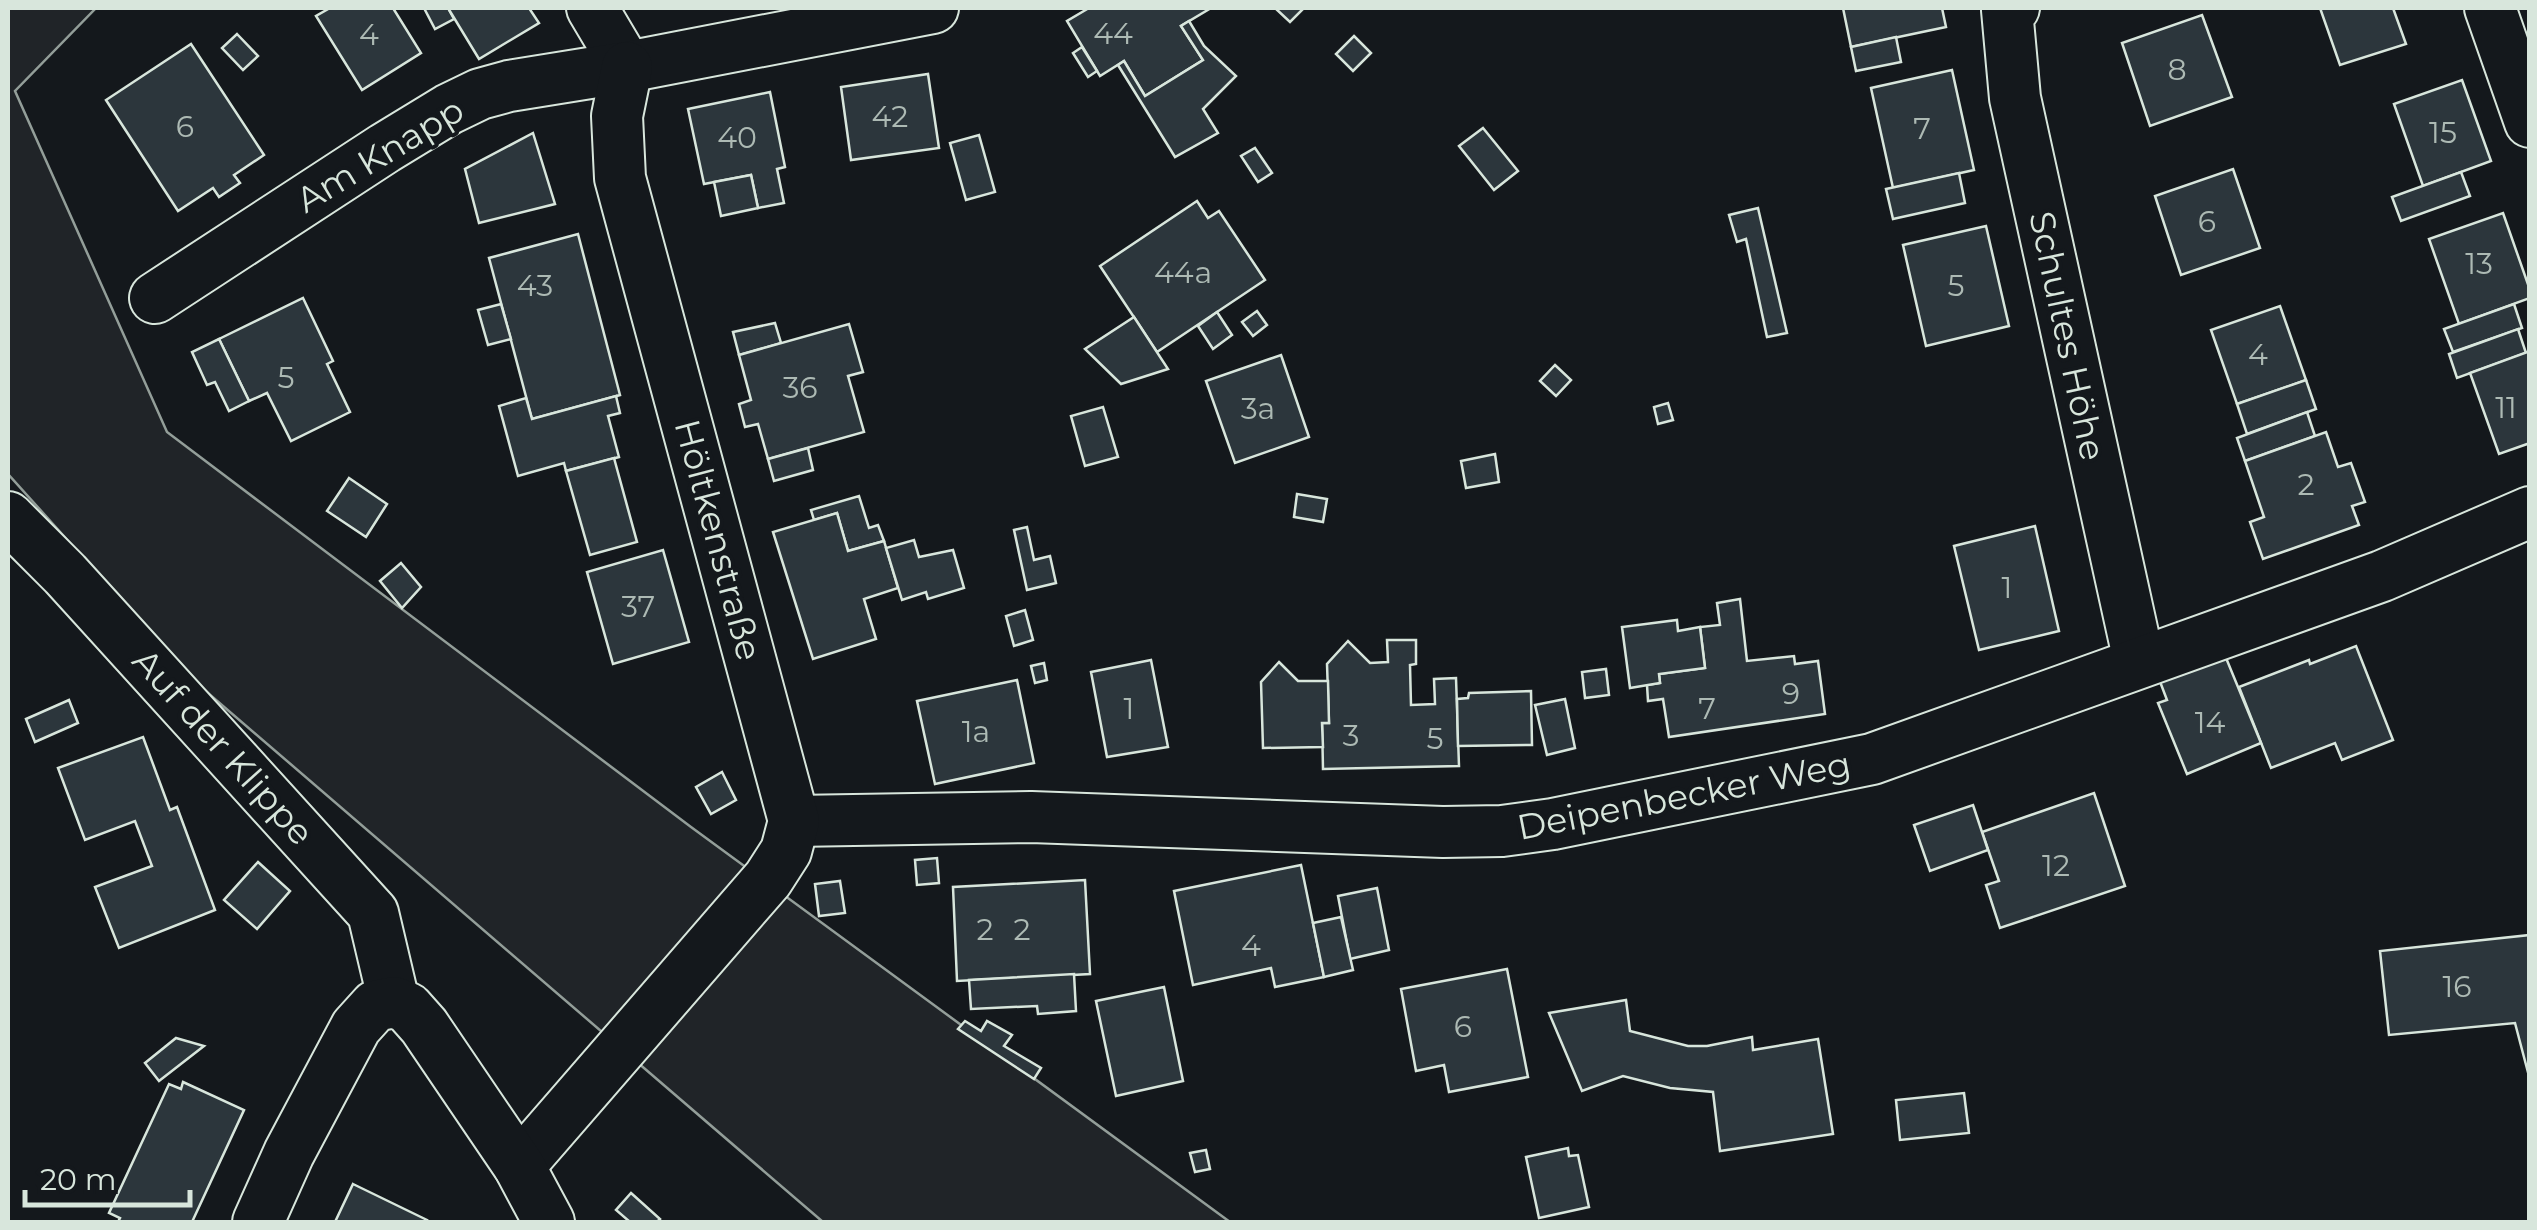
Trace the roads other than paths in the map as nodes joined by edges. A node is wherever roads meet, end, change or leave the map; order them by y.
1 (592, 8) edge
2 (932, 8) edge
3 (2009, 8) edge
4 (2490, 8) edge
5 (627, 67) junction
6 (2530, 122) edge
7 (155, 298) dead end
8 (2530, 512) edge
9 (8, 517) edge
10 (2139, 661) junction
11 (794, 822) junction
12 (394, 1002) junction
13 (519, 1166) junction
14 (258, 1222) edge
15 (549, 1222) edge

1 - 5 street
2 - 5 street
3 - 10 street, Schultes Höhe
4 - 6 street
5 - 7 street, Am Knapp
5 - 11 street, Höltkenstraße
8 - 10 street, Deipenbecker Weg
9 - 12 street, Auf der Klippe
10 - 11 street, Deipenbecker Weg
11 - 13 street
12 - 13 street
12 - 14 street
13 - 15 street

